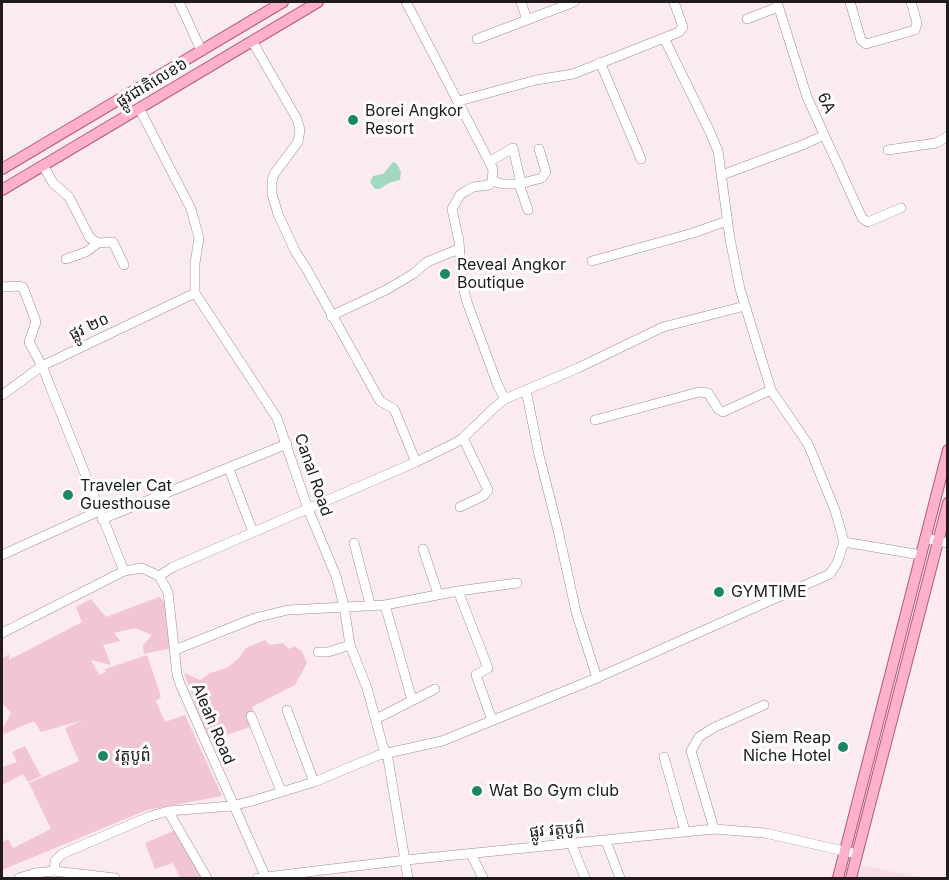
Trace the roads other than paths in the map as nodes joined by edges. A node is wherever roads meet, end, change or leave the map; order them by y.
1 (179, 2) edge
2 (283, 2) edge
3 (318, 2) edge
4 (406, 2) edge
5 (521, 2) edge
6 (574, 2) edge
7 (674, 2) edge
8 (850, 2) edge
9 (911, 2) edge
10 (778, 4) edge
11 (747, 19) dead end
12 (527, 20) junction
13 (664, 38) junction
14 (477, 39) dead end
15 (252, 41) junction
16 (201, 50) junction
17 (600, 62) junction
18 (459, 101) junction
19 (139, 108) junction
20 (824, 135) junction
21 (948, 136) edge
22 (539, 149) dead end
23 (888, 150) dead end
24 (641, 159) dead end
25 (489, 162) junction
26 (43, 165) junction
27 (2, 169) edge
28 (722, 175) junction
29 (492, 182) junction
30 (520, 184) junction
31 (2, 190) edge
32 (901, 208) dead end
33 (528, 210) dead end
34 (727, 221) junction
35 (98, 243) junction
36 (459, 249) junction
37 (66, 259) dead end
38 (592, 261) dead end
39 (124, 265) dead end
40 (2, 287) edge
41 (195, 293) junction
42 (745, 306) junction
43 (331, 316) junction
44 (42, 366) junction
45 (526, 390) junction
46 (771, 390) junction
47 (2, 395) edge
48 (505, 399) junction
49 (595, 420) dead end
50 (463, 438) junction
51 (287, 444) junction
52 (948, 450) edge
53 (416, 462) junction
54 (229, 469) junction
55 (948, 502) edge
56 (460, 507) dead end
57 (308, 509) junction
58 (101, 515) junction
59 (253, 532) junction
60 (926, 538) junction
61 (844, 542) junction
62 (943, 542) edge
63 (354, 543) dead end
64 (423, 549) dead end
65 (2, 555) edge
66 (921, 555) junction
67 (124, 571) junction
68 (159, 576) junction
69 (517, 583) dead end
70 (458, 591) junction
71 (438, 594) junction
72 (370, 604) junction
73 (385, 605) junction
74 (344, 606) junction
75 (2, 633) edge
76 (350, 645) junction
77 (175, 650) junction
78 (318, 652) dead end
79 (597, 678) junction
80 (435, 689) dead end
81 (412, 700) junction
82 (764, 705) dead end
83 (286, 710) dead end
84 (251, 716) dead end
85 (376, 718) junction
86 (492, 720) junction
87 (387, 753) junction
88 (664, 758) dead end
89 (314, 782) junction
90 (281, 791) junction
91 (232, 806) junction
92 (168, 811) junction
93 (714, 829) junction
94 (686, 831) junction
95 (606, 841) junction
96 (571, 843) junction
97 (845, 851) junction
98 (471, 854) junction
99 (857, 854) junction
100 (405, 860) junction
101 (54, 871) junction
102 (263, 878) edge
103 (19, 879) edge
104 (115, 879) edge
105 (207, 879) edge
106 (408, 879) edge
107 (483, 879) edge
108 (585, 879) edge
109 (620, 879) edge
110 (838, 879) edge
111 (851, 879) edge

1 - 16 street
2 - 16 main road, ផ្លូវជាតិលេខ៦
3 - 15 main road, ផ្លូវជាតិលេខ៦
4 - 18 street
5 - 12 street
6 - 12 street
7 - 13 street
8 - 9 street
10 - 11 street
10 - 20 street, 6A
12 - 14 street
13 - 17 street
13 - 28 street
15 - 19 main road, ផ្លូវជាតិលេខ៦
15 - 43 street
16 - 27 main road, ផ្លូវជាតិលេខ៦
17 - 18 street
17 - 24 street
18 - 25 street
19 - 26 main road, ផ្លូវជាតិលេខ៦
19 - 41 street
20 - 28 street
20 - 32 street, 6A
21 - 23 street
22 - 30 street
25 - 29 street
25 - 30 street
26 - 31 main road, ផ្លូវជាតិលេខ៦
26 - 35 street
28 - 34 street
29 - 30 street
29 - 36 street
30 - 33 street
34 - 38 street
34 - 42 street
35 - 37 street
35 - 39 street
36 - 43 street
36 - 48 street
40 - 44 street
41 - 44 street, ផ្លូវ ២០
41 - 51 street, Canal Road
42 - 45 street
42 - 46 street
43 - 53 street
44 - 47 street, ផ្លូវ ២០
44 - 58 street
45 - 48 street
45 - 79 street
46 - 49 street
46 - 61 street
48 - 50 street
50 - 53 street
50 - 56 street
51 - 54 street
51 - 57 street, Canal Road
52 - 60 main road
53 - 57 street
54 - 58 street
54 - 59 street
55 - 62 main road
57 - 59 street
57 - 74 street, Canal Road
58 - 65 street
58 - 67 street
59 - 68 street
60 - 62 street
60 - 66 main road
61 - 66 street
61 - 79 street
62 - 99 main road
63 - 72 street
64 - 71 street
66 - 97 main road
67 - 68 street
67 - 75 street
68 - 77 street, Aleah Road
69 - 70 street
70 - 71 street
70 - 86 street
71 - 73 street
72 - 73 street
72 - 74 street
73 - 81 street
74 - 76 street, Canal Road
74 - 77 street
76 - 78 street
76 - 85 street, Canal Road
77 - 91 street, Aleah Road
79 - 86 street
80 - 81 street
81 - 85 street
82 - 93 street
83 - 89 street
84 - 90 street
85 - 87 street, Canal Road
86 - 87 street
87 - 89 street
87 - 100 street, Canal Road
88 - 94 street
89 - 90 street
90 - 91 street
91 - 92 street
91 - 102 street, Aleah Road
92 - 101 street
92 - 105 street
93 - 94 street, ផ្លូវ វត្តបូព៌
93 - 97 street, ផ្លូវ វត្តបូព៌
94 - 95 street, ផ្លូវ វត្តបូព៌
95 - 96 street, ផ្លូវ វត្តបូព៌
95 - 109 street
96 - 98 street, ផ្លូវ វត្តបូព៌
96 - 108 street
97 - 99 street, ផ្លូវ វត្តបូព៌
97 - 110 main road
98 - 100 street, ផ្លូវ វត្តបូព៌
98 - 107 street
99 - 111 main road
100 - 102 street, ផ្លូវ វត្តបូព៌
100 - 106 street, Canal Road
101 - 103 street
101 - 104 street

